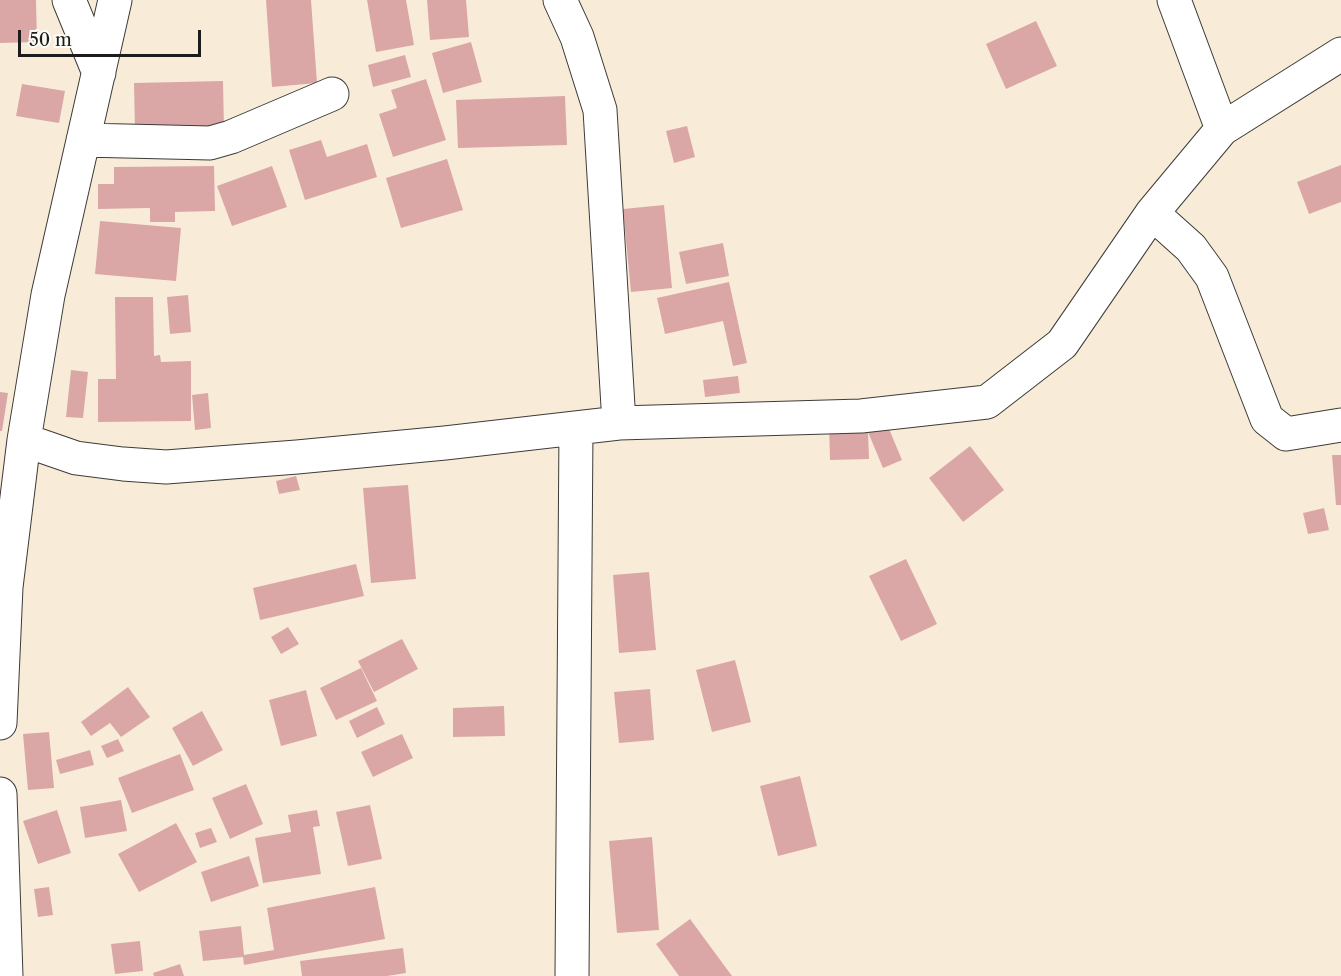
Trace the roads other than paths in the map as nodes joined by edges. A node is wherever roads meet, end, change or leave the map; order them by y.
1 (69, 0) edge
2 (115, 0) edge
3 (560, 0) edge
4 (1174, 0) edge
5 (1341, 54) edge
6 (99, 73) junction
7 (332, 94) dead end
8 (1222, 129) junction
9 (83, 140) junction
10 (1152, 213) junction
11 (619, 423) junction
12 (1341, 424) edge
13 (576, 428) junction
14 (24, 440) junction
15 (0, 723) edge
16 (0, 794) edge
17 (2, 943) edge
18 (6, 976) edge
19 (572, 976) edge

1 - 6 street
2 - 6 street
3 - 11 street
4 - 8 street
5 - 8 street
6 - 9 street
7 - 9 street
8 - 10 street
9 - 14 street
10 - 11 street
10 - 12 street
11 - 13 street
13 - 14 street
13 - 19 street
14 - 15 street
16 - 17 street
17 - 18 street

